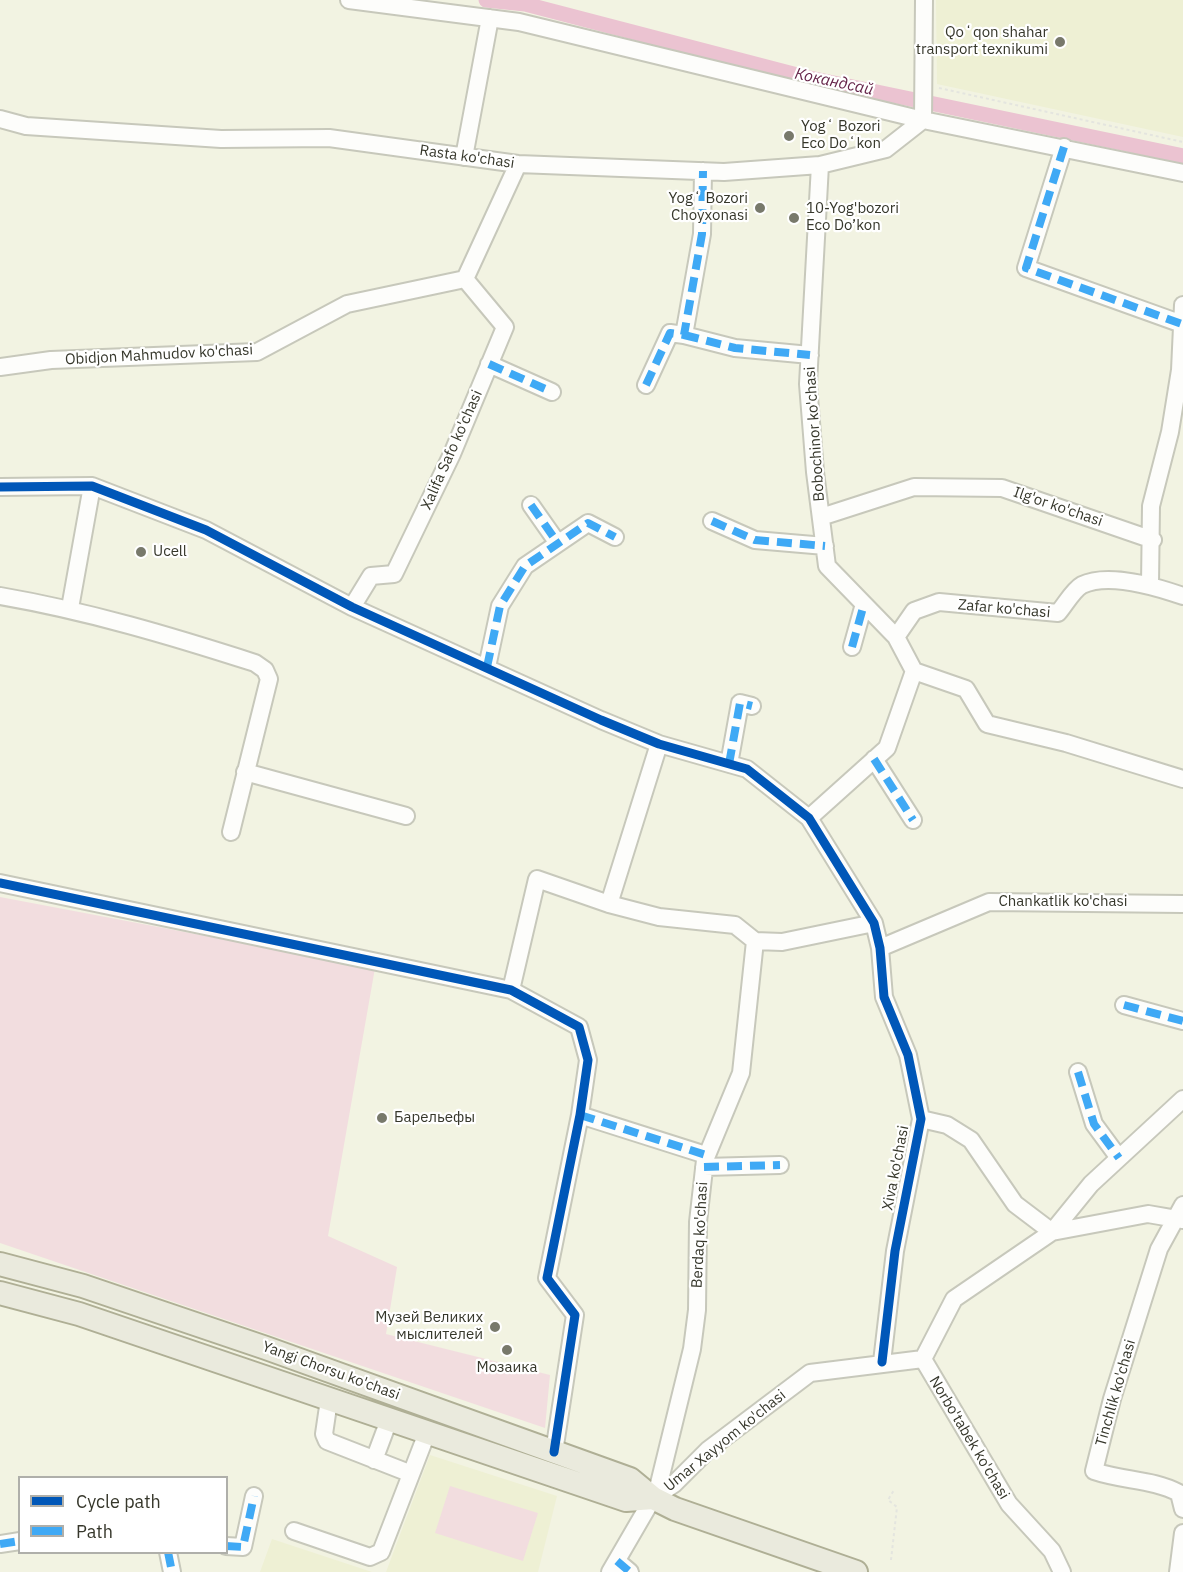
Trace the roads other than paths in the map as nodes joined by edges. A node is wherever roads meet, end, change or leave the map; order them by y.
1 (349, 0) edge
2 (924, 0) edge
3 (490, 18) junction
4 (0, 119) edge
5 (923, 120) junction
6 (1064, 147) junction
7 (464, 157) junction
8 (518, 164) junction
9 (820, 165) junction
10 (703, 171) junction
11 (1183, 173) edge
12 (465, 279) junction
13 (1183, 305) edge
14 (1182, 324) edge
15 (684, 335) junction
16 (810, 355) junction
17 (489, 364) junction
18 (0, 367) edge
19 (646, 385) dead end
20 (552, 392) dead end
21 (92, 486) junction
22 (0, 487) edge
23 (531, 505) dead end
24 (821, 517) junction
25 (712, 522) dead end
26 (615, 537) dead end
27 (1153, 540) junction
28 (557, 542) junction
29 (825, 546) junction
30 (1150, 584) junction
31 (0, 596) edge
32 (1183, 596) edge
33 (864, 604) junction
34 (352, 607) junction
35 (70, 608) junction
36 (896, 637) junction
37 (852, 647) dead end
38 (487, 667) junction
39 (914, 671) junction
40 (752, 706) dead end
41 (659, 744) junction
42 (874, 759) junction
43 (729, 764) junction
44 (245, 772) junction
45 (1183, 779) edge
46 (406, 816) dead end
47 (809, 818) junction
48 (913, 819) dead end
49 (231, 831) dead end
50 (0, 883) edge
51 (609, 903) junction
52 (1183, 904) edge
53 (874, 923) junction
54 (755, 941) junction
55 (880, 948) junction
56 (511, 990) junction
57 (1124, 1005) dead end
58 (1183, 1021) edge
59 (1078, 1072) dead end
60 (1183, 1099) edge
61 (579, 1115) junction
62 (921, 1119) junction
63 (1119, 1158) junction
64 (705, 1161) junction
65 (780, 1165) dead end
66 (1181, 1214) edge
67 (1052, 1232) junction
68 (1, 1264) edge
69 (2, 1295) edge
70 (922, 1359) junction
71 (882, 1362) junction
72 (329, 1400) junction
73 (389, 1420) junction
74 (427, 1432) junction
75 (554, 1452) junction
76 (374, 1460) junction
77 (410, 1473) junction
78 (254, 1496) dead end
79 (655, 1497) junction
80 (1183, 1509) edge
81 (294, 1531) dead end
82 (1183, 1533) edge
83 (18, 1541) edge
84 (0, 1544) edge
85 (228, 1546) edge
86 (168, 1554) edge
87 (614, 1566) edge
88 (172, 1572) edge
89 (630, 1572) edge
90 (856, 1572) edge
91 (1062, 1572) edge
92 (1178, 1572) edge

1 - 3 street
2 - 5 street
3 - 5 street
3 - 7 street
4 - 7 street, Rasta ko'chasi
5 - 6 street
5 - 9 street, Rasta ko'chasi
6 - 11 street
6 - 14 street
7 - 8 street, Rasta ko'chasi
8 - 10 street, Rasta ko'chasi
8 - 12 street
9 - 10 street, Rasta ko'chasi
9 - 16 street, Bobochinor ko'chasi
10 - 15 street
12 - 17 street, Xalifa Safo ko'chasi
12 - 18 street, Obidjon Mahmudov ko'chasi
13 - 14 street
14 - 27 street
15 - 16 street
15 - 19 street
16 - 24 street, Bobochinor ko'chasi
17 - 20 street
17 - 34 street, Xalifa Safo ko'chasi
21 - 22 street
21 - 34 street, Xiva ko'chasi
21 - 35 street
23 - 28 street
24 - 27 street, Ilg'or ko'chasi
24 - 29 street, Bobochinor ko'chasi
25 - 29 street
26 - 28 street
27 - 30 street
28 - 38 street
29 - 33 street, Bobochinor ko'chasi
30 - 32 street, Zafar ko'chasi
30 - 36 street, Zafar ko'chasi
31 - 35 street
33 - 36 street, Bobochinor ko'chasi
33 - 37 street
34 - 38 street, Xiva ko'chasi
35 - 44 street
36 - 39 street, Bobochinor ko'chasi
38 - 41 street, Xiva ko'chasi
39 - 42 street
39 - 45 street
40 - 43 street
41 - 43 street, Xiva ko'chasi
41 - 51 street
42 - 47 street
42 - 48 street
43 - 47 street, Xiva ko'chasi
44 - 46 street
44 - 49 street
47 - 53 street, Xiva ko'chasi
50 - 56 street
51 - 54 street
51 - 56 street
52 - 55 street, Chankatlik ko'chasi
53 - 54 street
53 - 55 street, Xiva ko'chasi
54 - 64 street, Berdaq ko'chasi
55 - 62 street, Xiva ko'chasi
56 - 61 street
57 - 58 street
59 - 63 street
60 - 63 street
61 - 64 street
61 - 75 street
62 - 67 street
62 - 71 street, Xiva ko'chasi
63 - 67 street
64 - 65 street
64 - 79 street, Berdaq ko'chasi
66 - 67 street
66 - 80 street, Tinchlik ko'chasi
67 - 70 street
68 - 75 main road, Yangi Chorsu ko'chasi
69 - 72 main road, Yangi Chorsu ko'chasi
70 - 71 street, Umar Xayyom ko'chasi
70 - 91 street, Norbo'tabek ko'chasi
71 - 79 street, Umar Xayyom ko'chasi
72 - 73 main road, Yangi Chorsu ko'chasi
72 - 76 street
73 - 74 main road, Yangi Chorsu ko'chasi
73 - 76 street
74 - 77 street
74 - 79 main road, Yangi Chorsu ko'chasi
75 - 79 main road, Yangi Chorsu ko'chasi
76 - 77 street
77 - 81 street
78 - 85 street
79 - 87 street
79 - 90 main road, Yangi Chorsu ko'chasi
82 - 92 street
83 - 84 street
86 - 88 street
87 - 89 street

